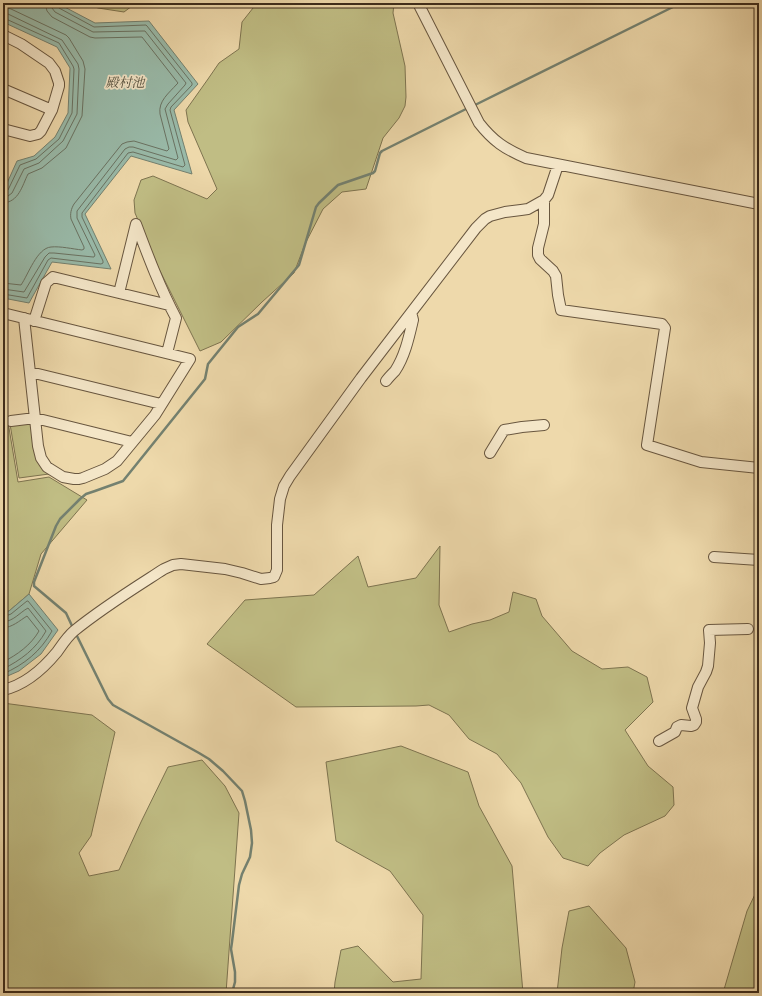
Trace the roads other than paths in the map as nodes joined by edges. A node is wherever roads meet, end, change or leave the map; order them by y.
1 (418, 3) edge
2 (3, 34) edge
3 (3, 89) edge
4 (52, 110) junction
5 (3, 129) edge
6 (558, 165) junction
7 (544, 200) junction
8 (759, 204) edge
9 (119, 293) junction
10 (169, 305) junction
11 (3, 313) edge
12 (410, 314) junction
13 (24, 318) junction
14 (34, 321) junction
15 (167, 353) junction
16 (30, 372) junction
17 (386, 380) dead end
18 (161, 404) junction
19 (35, 418) junction
20 (11, 421) dead end
21 (544, 425) dead end
22 (132, 442) junction
23 (490, 453) dead end
24 (759, 468) edge
25 (714, 557) dead end
26 (759, 560) edge
27 (748, 629) dead end
28 (3, 690) edge
29 (659, 741) dead end

1 - 6 street
2 - 4 street
3 - 4 street
4 - 5 street
6 - 7 street
6 - 8 street
7 - 12 street
7 - 24 street
9 - 10 street
9 - 10 street
9 - 14 street
10 - 15 street
11 - 13 street
12 - 17 street
12 - 28 street
13 - 14 street
13 - 16 street
14 - 15 street
15 - 18 street
16 - 18 street
16 - 19 street
18 - 22 street
19 - 20 street
19 - 22 street
19 - 22 street
21 - 23 street
25 - 26 street
27 - 29 street

